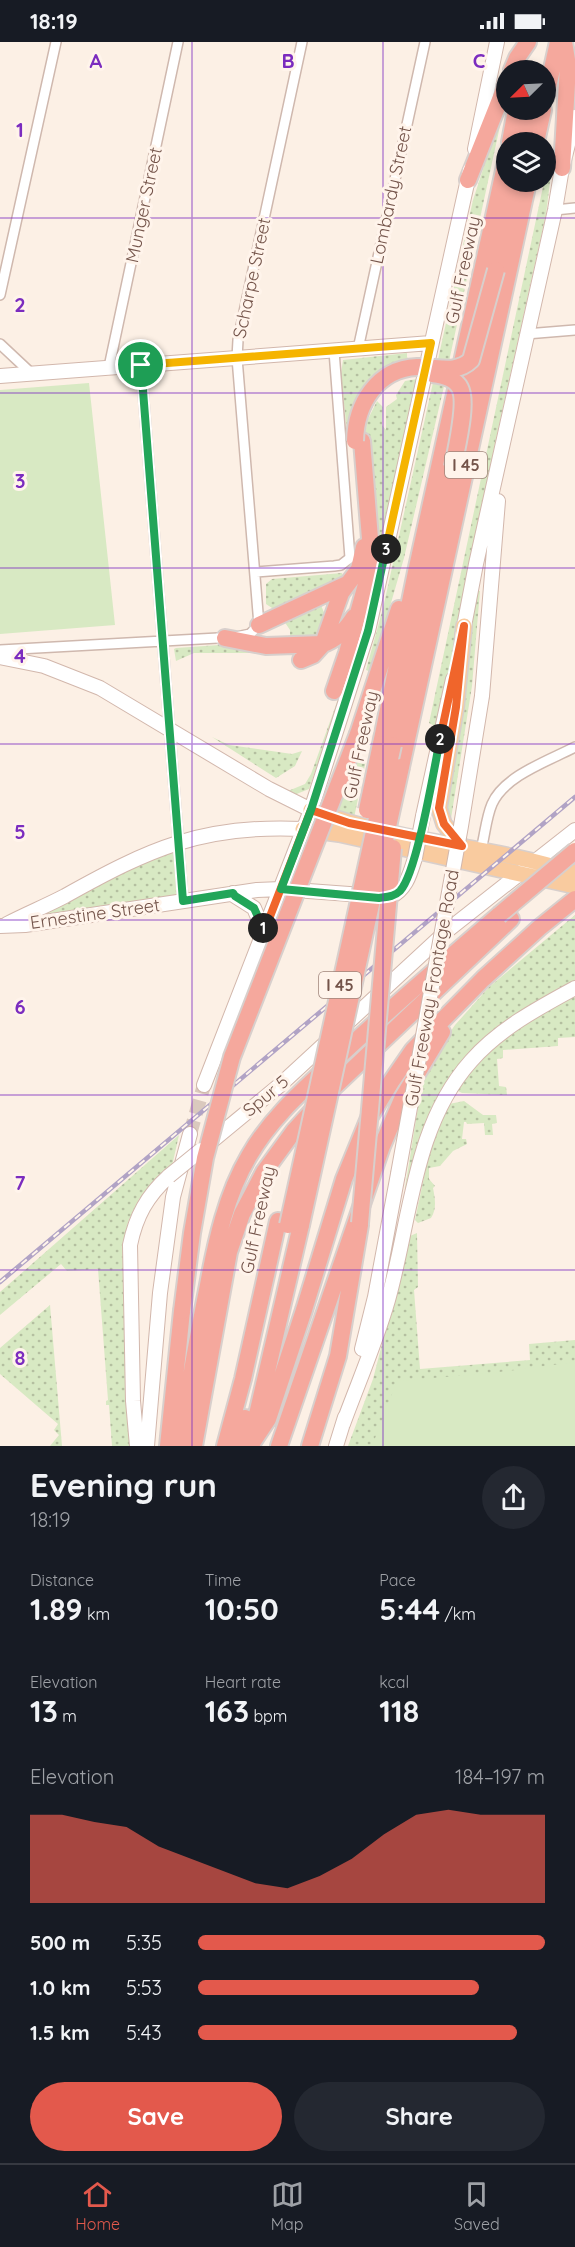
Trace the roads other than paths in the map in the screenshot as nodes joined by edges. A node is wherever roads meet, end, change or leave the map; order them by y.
1 (56, 42) edge
2 (178, 42) edge
3 (302, 42) edge
4 (425, 42) edge
5 (497, 42) edge
6 (528, 42) edge
7 (546, 42) edge
8 (558, 42) edge
9 (564, 42) edge
10 (516, 60) edge
11 (525, 60) edge
12 (542, 60) edge
13 (554, 60) edge
14 (496, 110) edge
15 (575, 117) edge
16 (562, 168) junction
17 (468, 180) junction
18 (499, 192) edge
19 (514, 192) edge
20 (526, 192) edge
21 (575, 208) edge
22 (555, 210) junction
23 (496, 270) junction
24 (0, 295) edge
25 (575, 330) edge
26 (526, 334) junction
27 (431, 343) junction
28 (0, 344) edge
29 (358, 349) junction
30 (333, 351) junction
31 (237, 358) junction
32 (141, 365) junction
33 (109, 368) junction
34 (32, 374) junction
35 (0, 376) edge
36 (359, 441) junction
37 (502, 453) junction
38 (453, 467) junction
39 (256, 572) junction
40 (416, 572) junction
41 (347, 584) junction
42 (337, 602) junction
43 (358, 611) junction
44 (259, 625) junction
45 (464, 626) junction
46 (344, 630) junction
47 (225, 638) junction
48 (163, 642) junction
49 (322, 644) junction
50 (0, 650) edge
51 (347, 652) junction
52 (0, 657) edge
53 (301, 660) dead end
54 (334, 691) dead end
55 (170, 730) junction
56 (393, 745) junction
57 (575, 747) edge
58 (401, 767) junction
59 (311, 810) junction
60 (303, 830) junction
61 (575, 830) edge
62 (179, 841) junction
63 (462, 846) junction
64 (481, 850) junction
65 (575, 851) edge
66 (415, 858) joint
67 (538, 861) junction
68 (575, 862) edge
69 (521, 873) junction
70 (575, 873) edge
71 (575, 886) edge
72 (281, 889) junction
73 (233, 893) junction
74 (575, 899) edge
75 (183, 901) junction
76 (505, 917) junction
77 (1, 926) edge
78 (264, 932) junction
79 (483, 979) junction
80 (575, 988) edge
81 (204, 1085) tunnel mouth
82 (189, 1134) tunnel mouth
83 (289, 1224) junction
84 (343, 1424) junction
85 (137, 1446) edge
86 (147, 1446) edge
87 (168, 1446) edge
88 (180, 1446) edge
89 (194, 1446) edge
90 (225, 1446) edge
91 (238, 1446) edge
92 (250, 1446) edge
93 (279, 1446) edge
94 (310, 1446) edge
95 (336, 1446) edge

1 - 24 street
2 - 33 street, Munger Street
3 - 31 street, Scharpe Street
4 - 29 street, Lombardy Street
5 - 17 main road
6 - 10 highway
6 - 11 highway
7 - 12 highway
8 - 13 highway
9 - 16 highway
14 - 17 highway
15 - 16 main road, Gulf Freeway Frontage Road
16 - 22 main road, Gulf Freeway Frontage Road
17 - 27 main road
18 - 40 highway, Gulf Freeway / I 45
19 - 23 highway, Gulf Freeway
20 - 56 highway, Gulf Freeway / I 45
21 - 22 street
22 - 26 main road, Gulf Freeway Frontage Road
23 - 36 highway, bridge
23 - 38 highway, Gulf Freeway, bridge
25 - 26 street
26 - 37 main road, Gulf Freeway Frontage Road
27 - 29 main road
27 - 59 main road
28 - 34 street
29 - 30 main road
30 - 31 main road
30 - 39 street
31 - 32 main road
31 - 39 street, Scharpe Street
32 - 33 main road
32 - 48 street
33 - 34 main road
34 - 35 main road
36 - 38 highway, bridge
36 - 41 highway
36 - 43 highway
37 - 45 main road, Gulf Freeway Frontage Road
37 - 84 main road, Gulf Freeway Frontage Road, bridge
38 - 56 highway, Gulf Freeway / I 45
39 - 44 street, Scharpe Street
40 - 56 highway, Gulf Freeway / I 45
40 - 87 highway, bridge
41 - 42 highway
41 - 44 highway
42 - 46 highway
42 - 49 highway
43 - 46 highway
43 - 51 highway
44 - 47 street
45 - 63 main road
45 - 66 main road, Gulf Freeway Frontage Road, bridge
46 - 49 highway
46 - 51 highway
47 - 48 street
47 - 49 highway
48 - 50 street
48 - 55 street
49 - 53 highway
51 - 54 highway
52 - 55 main road
55 - 59 main road
55 - 62 street
56 - 58 highway, Gulf Freeway / I 45
56 - 83 highway, Gulf Freeway / I 45, bridge
57 - 64 street
58 - 83 highway, Gulf Freeway / I 45, bridge
58 - 94 highway, bridge
59 - 60 main road
59 - 63 main road
60 - 62 main road, Ernestine Street
60 - 69 main road
60 - 72 main road
61 - 67 main road, Spur 5
62 - 75 street
62 - 77 main road, Ernestine Street
63 - 64 main road
64 - 67 main road
65 - 76 highway, bridge
66 - 72 main road, Ernestine Street
67 - 69 main road, Spur 5
67 - 70 main road
68 - 76 highway
69 - 71 main road
69 - 85 main road, Spur 5, bridge
72 - 73 main road, Ernestine Street
72 - 78 main road
73 - 75 main road, Ernestine Street
73 - 78 main road
74 - 79 highway
75 - 77 main road, Ernestine Street
76 - 88 highway
76 - 89 highway
78 - 81 main road
79 - 92 highway
79 - 93 highway
80 - 84 main road
82 - 86 main road
83 - 90 highway, Gulf Freeway / I 45
83 - 91 highway, Gulf Freeway / I 45
83 - 92 highway, Gulf Freeway / I 45
84 - 95 main road, Gulf Freeway Frontage Road

